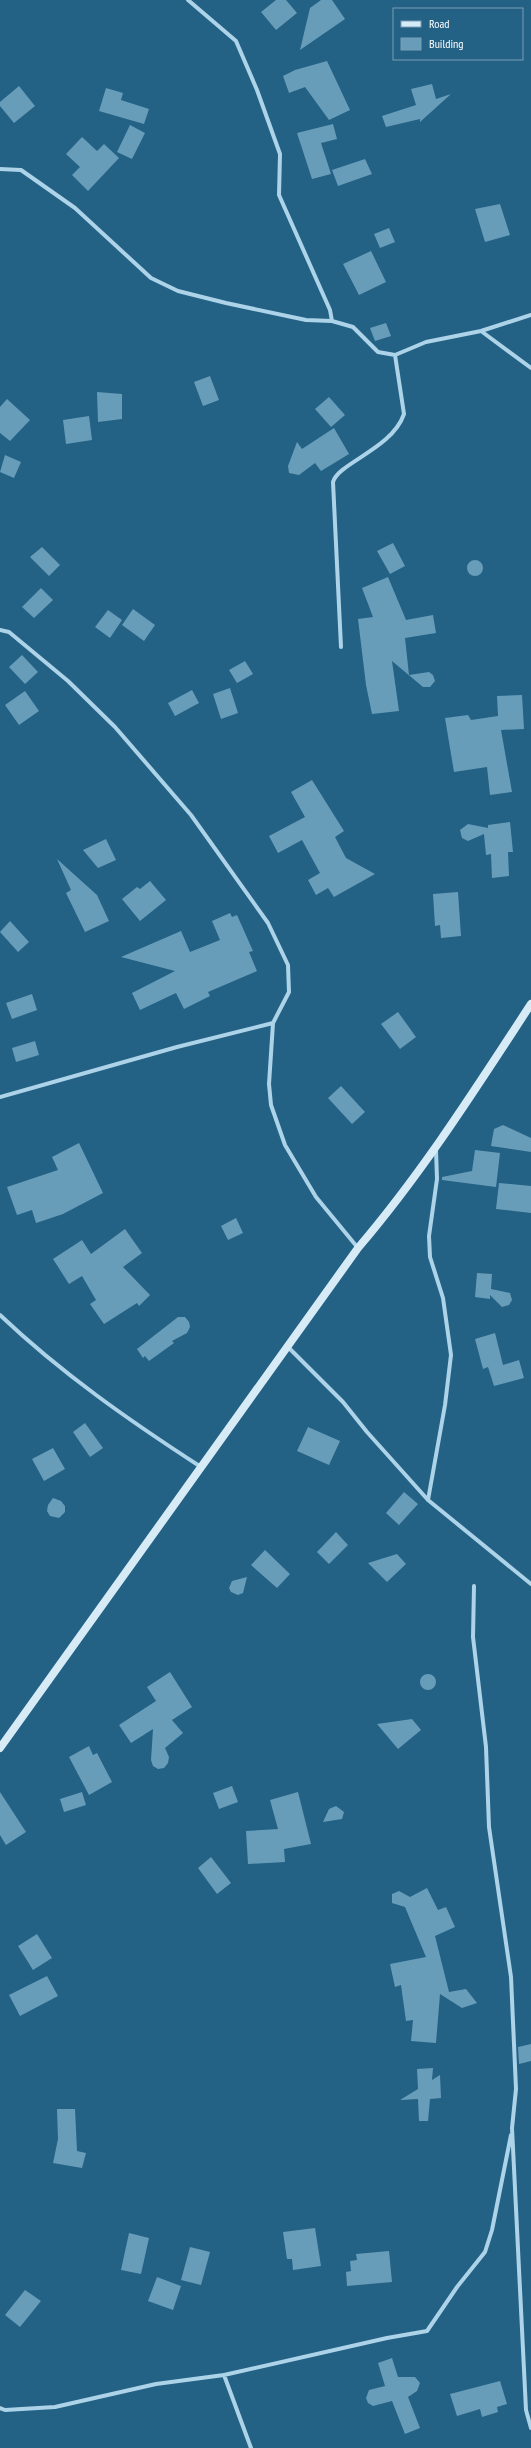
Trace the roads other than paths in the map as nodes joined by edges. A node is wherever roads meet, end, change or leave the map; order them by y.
1 (188, 0) edge
2 (0, 169) edge
3 (531, 316) edge
4 (332, 321) junction
5 (481, 331) junction
6 (395, 355) junction
7 (531, 368) edge
8 (0, 630) edge
9 (341, 647) dead end
10 (531, 1004) edge
11 (273, 1023) junction
12 (0, 1097) edge
13 (436, 1150) junction
14 (358, 1248) junction
15 (0, 1315) edge
16 (288, 1347) junction
17 (201, 1467) junction
18 (428, 1500) junction
19 (531, 1584) edge
20 (474, 1586) dead end
21 (0, 1748) edge
22 (512, 2128) junction
23 (224, 2375) junction
24 (0, 2408) edge
25 (531, 2428) edge
26 (251, 2448) edge

1 - 4 street
2 - 4 street
3 - 5 street
4 - 6 street
5 - 6 street
5 - 7 street
6 - 9 street
8 - 11 street
10 - 13 street
11 - 12 street
11 - 14 street
13 - 14 street
13 - 18 street
14 - 16 street
15 - 17 street
16 - 17 street
16 - 18 street
17 - 21 street
18 - 19 street
20 - 22 street
22 - 23 street
22 - 25 street
23 - 24 street
23 - 26 street

